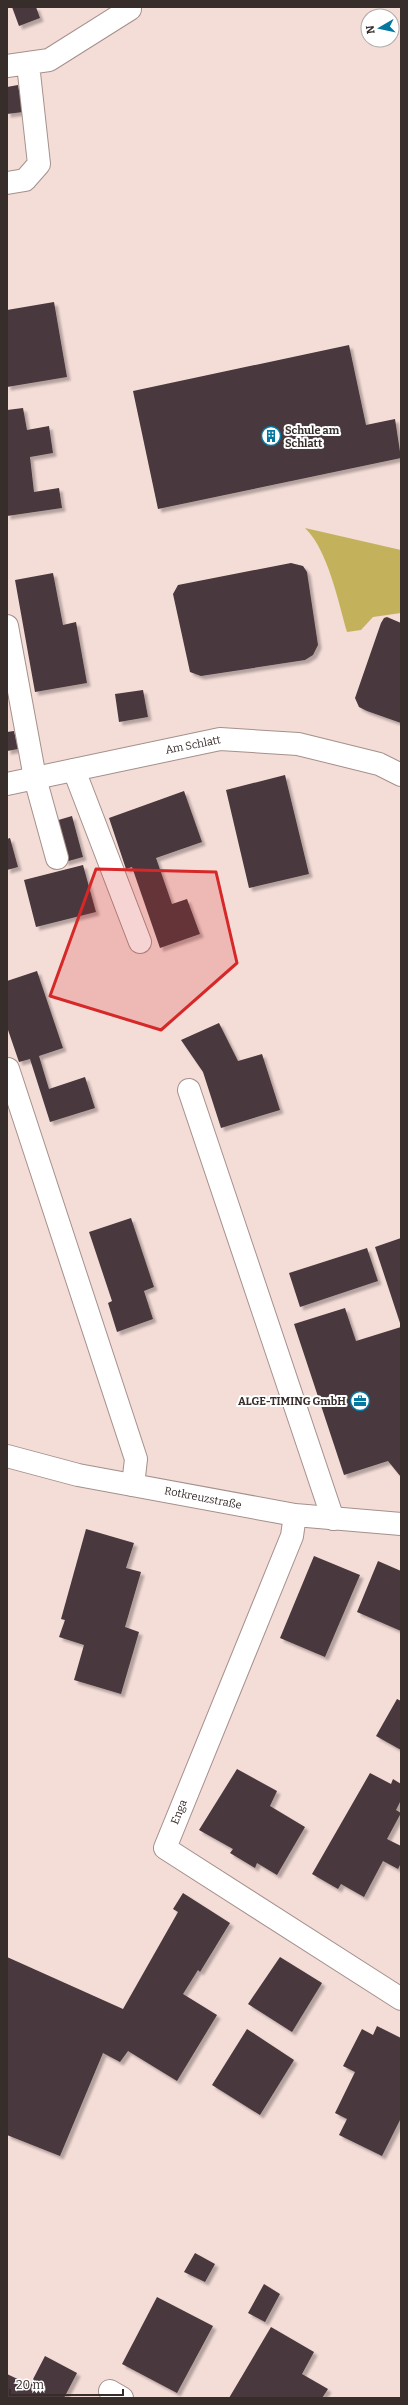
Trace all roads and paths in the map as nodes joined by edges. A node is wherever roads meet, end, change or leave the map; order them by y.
1 (130, 7) edge
2 (17, 65) edge
3 (7, 183) edge
4 (7, 626) edge
5 (74, 770) junction
6 (401, 775) edge
7 (35, 778) junction
8 (7, 784) edge
9 (58, 858) dead end
10 (140, 942) dead end
11 (8, 1069) edge
12 (188, 1090) dead end
13 (7, 1456) edge
14 (133, 1485) junction
15 (295, 1515) junction
16 (333, 1519) junction
17 (401, 1524) edge
18 (401, 1999) edge

1 - 2 street
2 - 3 street
4 - 7 street
5 - 6 street, Am Schlatt
5 - 7 street, Am Schlatt
5 - 10 street
7 - 8 street, Am Schlatt
7 - 9 street
11 - 14 street
12 - 16 street
13 - 14 street, Rotkreuzstraße
14 - 15 street, Rotkreuzstraße
15 - 16 street, Rotkreuzstraße
15 - 18 street, Enga
16 - 17 street, Rotkreuzstraße

